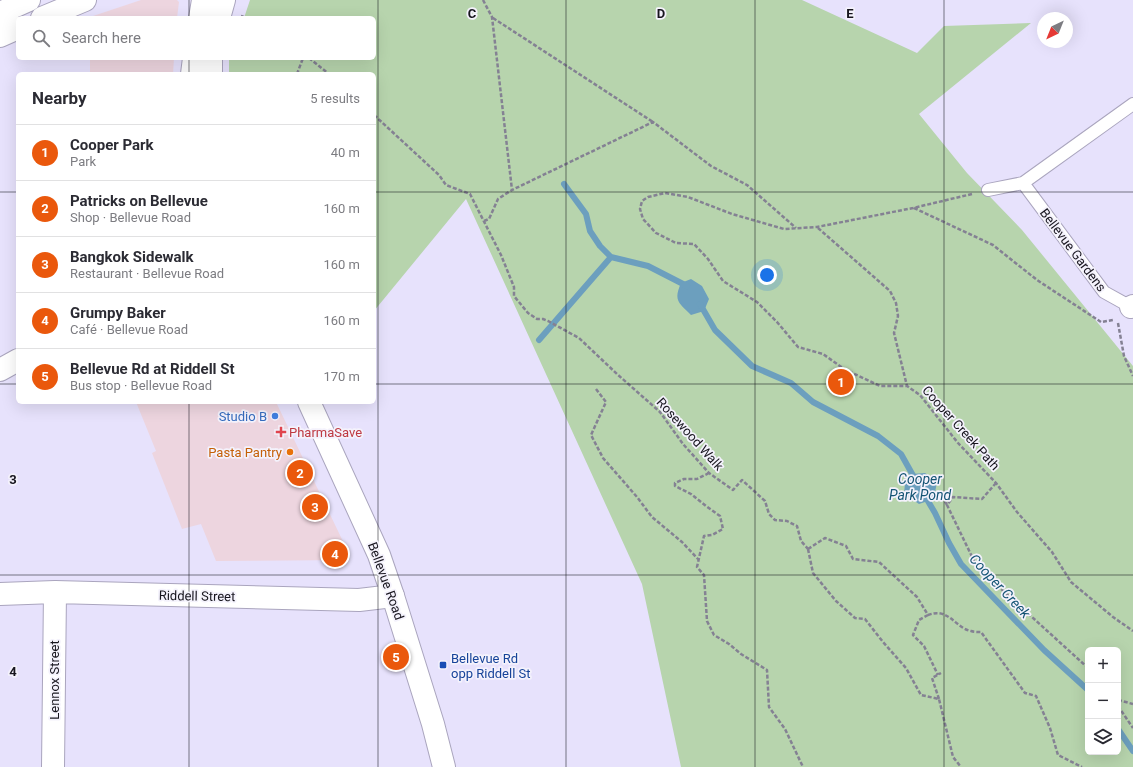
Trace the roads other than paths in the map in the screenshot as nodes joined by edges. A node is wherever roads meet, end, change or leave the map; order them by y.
1 (29, 0) edge
2 (85, 0) edge
3 (203, 0) edge
4 (224, 0) edge
5 (0, 13) edge
6 (47, 16) edge
7 (200, 16) edge
8 (220, 16) edge
9 (16, 29) edge
10 (0, 36) edge
11 (194, 60) edge
12 (211, 60) edge
13 (192, 72) edge
14 (211, 72) edge
15 (1133, 104) edge
16 (1023, 183) junction
17 (988, 190) road end
18 (1132, 306) edge
19 (16, 361) edge
20 (0, 370) edge
21 (310, 404) edge
22 (55, 592) junction
23 (0, 594) edge
24 (393, 596) junction
25 (53, 767) edge
26 (444, 767) edge

1 - 5 street
2 - 6 street
3 - 7 street
4 - 8 street
9 - 10 street
11 - 13 street
12 - 14 street
15 - 16 lane
16 - 17 lane
16 - 18 lane, Bellevue Gardens
19 - 20 street
21 - 24 street, Bellevue Road
22 - 23 street, Riddell Street
22 - 24 street, Riddell Street
22 - 25 street, Lennox Street
24 - 26 street, Bellevue Road

